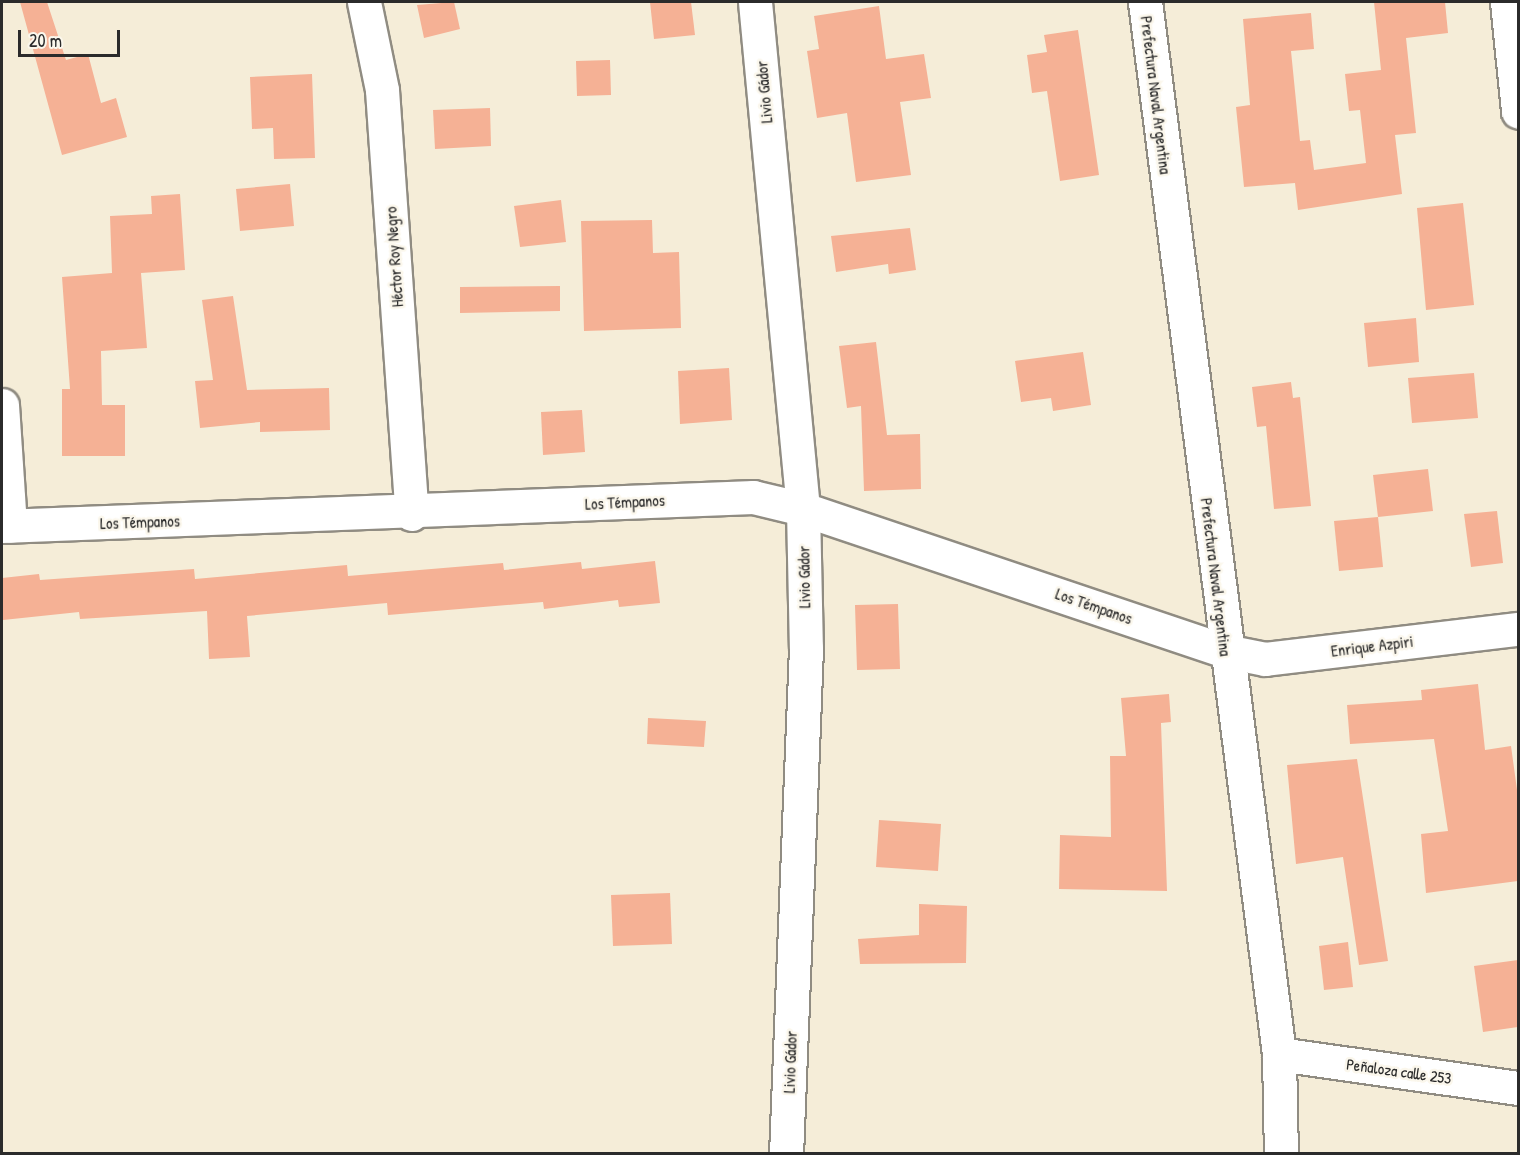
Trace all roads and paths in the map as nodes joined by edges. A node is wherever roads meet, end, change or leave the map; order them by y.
1 (364, 2) edge
2 (755, 2) edge
3 (1145, 2) edge
4 (1507, 2) edge
5 (1518, 111) edge
6 (2, 405) edge
7 (803, 509) junction
8 (412, 514) junction
9 (6, 526) edge
10 (1518, 629) edge
11 (1225, 651) junction
12 (1279, 1054) junction
13 (1518, 1088) edge
14 (786, 1154) edge
15 (1281, 1154) edge

1 - 8 street, Héctor Roy Negro
2 - 7 street, Livio Gádor
3 - 11 street, Prefectura Naval Argentina
4 - 5 street
6 - 9 street
7 - 8 street, Los Témpanos
7 - 11 street, Los Témpanos
7 - 14 street, Livio Gádor
8 - 9 street, Los Témpanos
10 - 11 street, Enrique Azpiri
11 - 12 street, Prefectura Naval Argentina
12 - 13 street, Peñaloza calle 253
12 - 15 street, Prefectura Naval Argentina

